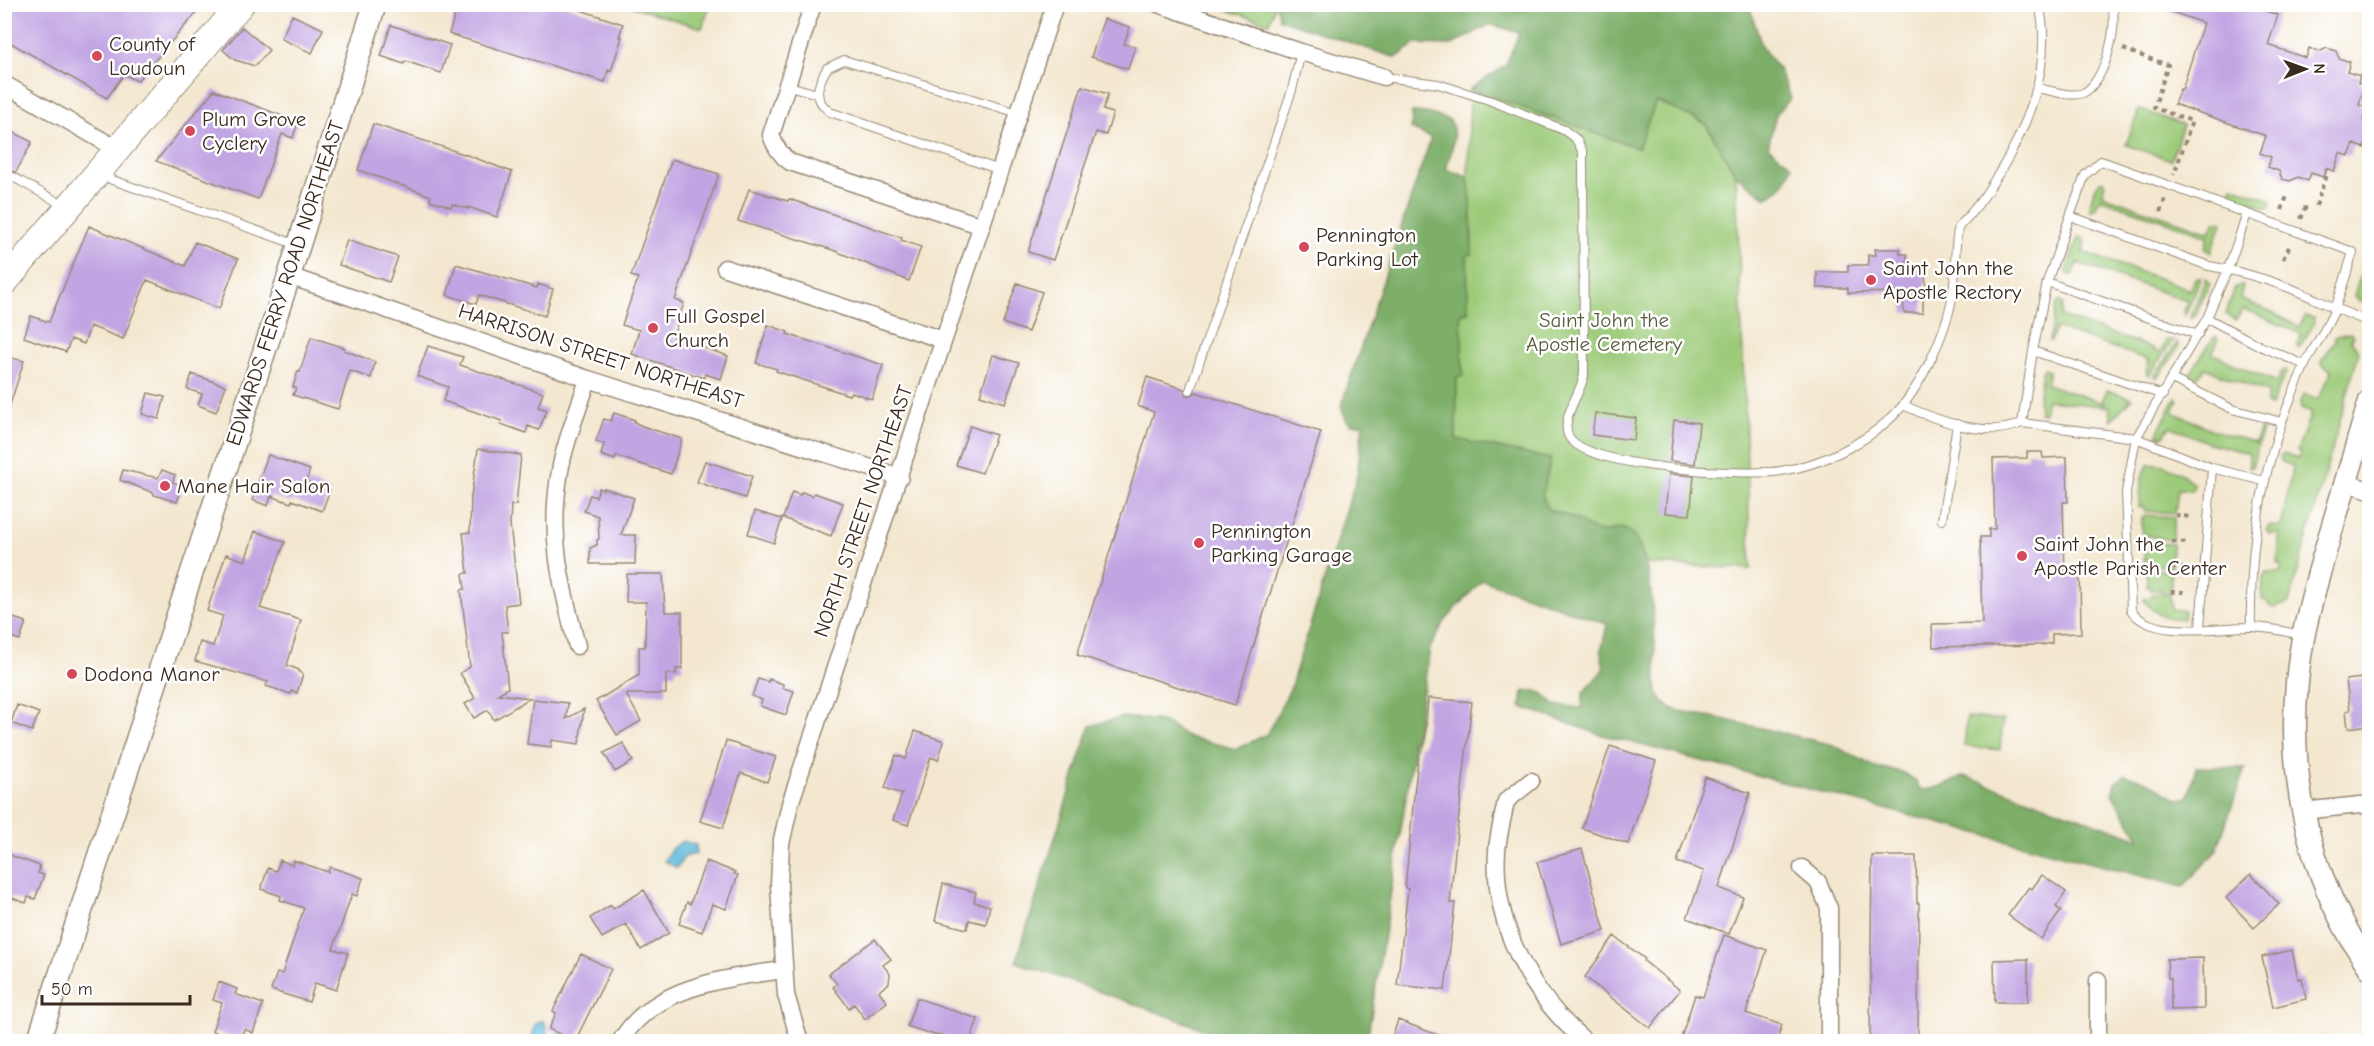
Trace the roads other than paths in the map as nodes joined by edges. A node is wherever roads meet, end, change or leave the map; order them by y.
1 (241, 4) edge
2 (375, 4) edge
3 (813, 4) edge
4 (1055, 4) edge
5 (1158, 4) edge
6 (2039, 4) edge
7 (2111, 4) edge
8 (1301, 52) junction
9 (1384, 77) joint
10 (4, 84) edge
11 (786, 85) junction
12 (2037, 88) junction
13 (817, 94) junction
14 (1018, 112) junction
15 (117, 149) junction
16 (1000, 170) junction
17 (97, 174) junction
18 (14, 177) dead end
19 (68, 208) junction
20 (2247, 214) junction
21 (2070, 216) junction
22 (982, 226) junction
23 (298, 245) junction
24 (725, 268) dead end
25 (2228, 269) junction
26 (289, 276) junction
27 (2048, 282) junction
28 (4, 283) edge
29 (2335, 310) junction
30 (2207, 318) junction
31 (2370, 322) edge
32 (2198, 335) junction
33 (943, 340) junction
34 (2033, 351) junction
35 (2305, 365) junction
36 (588, 379) junction
37 (2172, 379) junction
38 (1190, 390) dead end
39 (2163, 394) junction
40 (2370, 401) edge
41 (1903, 405) junction
42 (2282, 422) junction
43 (2022, 423) junction
44 (1957, 424) junction
45 (2136, 438) junction
46 (2212, 468) junction
47 (900, 477) junction
48 (2264, 481) junction
49 (2346, 483) junction
50 (2370, 490) edge
51 (1942, 520) dead end
52 (2251, 627) junction
53 (2200, 628) junction
54 (2303, 637) junction
55 (577, 646) dead end
56 (1531, 781) dead end
57 (2370, 804) edge
58 (2302, 812) junction
59 (1802, 868) dead end
60 (2370, 968) edge
61 (783, 970) junction
62 (2098, 980) dead end
63 (38, 1041) edge
64 (620, 1041) edge
65 (800, 1041) edge
66 (1586, 1041) edge
67 (1829, 1041) edge
68 (2098, 1041) edge

1 - 15 main road
2 - 23 street, EDWARDS FERRY ROAD NORTHEAST
3 - 11 street
4 - 14 street, NORTH STREET NORTHEAST
5 - 8 street
6 - 12 lane
7 - 12 lane
8 - 9 street
8 - 38 lane
9 - 41 lane
10 - 15 street
11 - 13 lane
11 - 22 street
12 - 41 lane
13 - 14 lane
13 - 16 lane
14 - 16 street, NORTH STREET NORTHEAST
15 - 17 main road
16 - 22 street, NORTH STREET NORTHEAST
17 - 19 main road
17 - 23 lane
18 - 19 lane
19 - 28 main road
20 - 21 lane
20 - 25 lane
20 - 29 lane
21 - 25 lane
21 - 27 lane
22 - 33 street, NORTH STREET NORTHEAST
23 - 26 street, EDWARDS FERRY ROAD NORTHEAST
24 - 33 street
25 - 29 lane
25 - 30 lane
26 - 36 street, HARRISON STREET NORTHEAST
26 - 63 street, EDWARDS FERRY ROAD NORTHEAST
27 - 32 lane
27 - 34 lane
29 - 31 lane
29 - 35 lane
30 - 32 lane
30 - 35 lane
32 - 37 lane
33 - 47 street, NORTH STREET NORTHEAST
34 - 39 lane
34 - 43 lane
35 - 42 lane
36 - 47 street, HARRISON STREET NORTHEAST
36 - 55 street
37 - 39 lane
37 - 42 lane
39 - 45 lane
40 - 49 street
41 - 44 lane
42 - 48 lane
43 - 44 lane
43 - 45 lane
44 - 51 lane
45 - 46 lane
45 - 53 lane
46 - 48 lane
46 - 53 lane
47 - 61 street, NORTH STREET NORTHEAST
48 - 52 lane
49 - 50 street
49 - 54 street
52 - 53 lane
52 - 54 lane
54 - 58 street
56 - 66 street
57 - 58 street
58 - 60 street
59 - 67 street
61 - 64 street
61 - 65 street, NORTH STREET NORTHEAST
62 - 68 street

